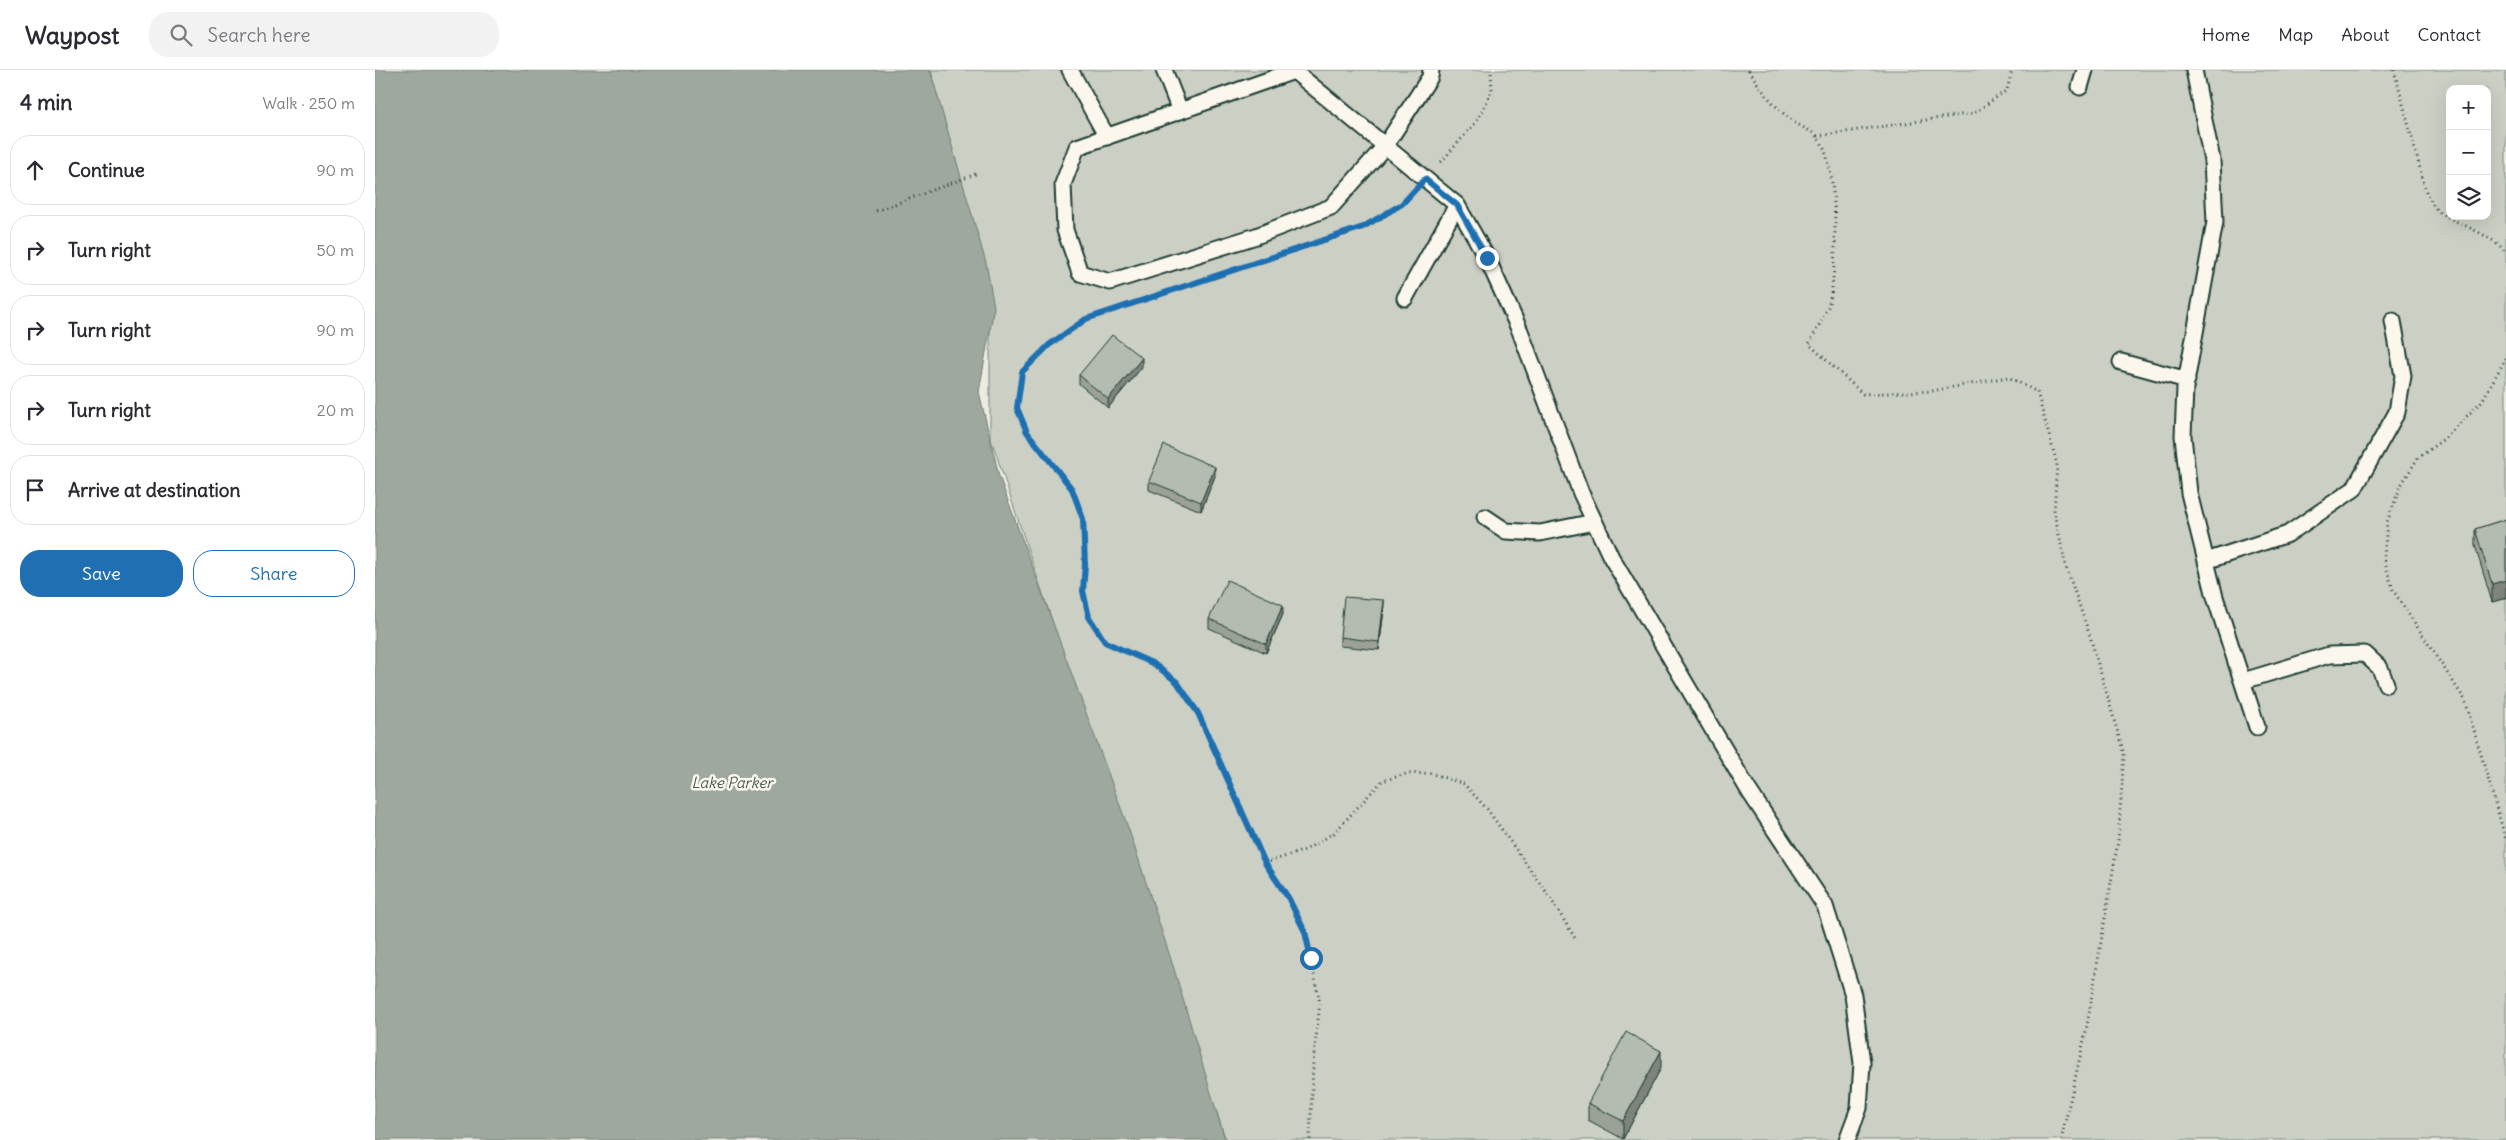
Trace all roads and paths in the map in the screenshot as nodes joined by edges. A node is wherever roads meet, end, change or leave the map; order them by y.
1 (1070, 70) edge
2 (1164, 70) edge
3 (1293, 70) edge
4 (1431, 70) edge
5 (1491, 70) edge
6 (1749, 70) edge
7 (2012, 70) edge
8 (2085, 70) edge
9 (2194, 70) edge
10 (2394, 70) edge
11 (2080, 86) dead end
12 (1180, 111) junction
13 (1817, 136) junction
14 (1107, 137) junction
15 (1385, 146) junction
16 (975, 174) dead end
17 (1425, 179) junction
18 (1457, 205) junction
19 (877, 212) dead end
20 (2506, 254) edge
21 (1280, 255) dead end
22 (1188, 286) dead end
23 (1405, 298) dead end
24 (2393, 321) dead end
25 (2506, 358) edge
26 (2121, 362) dead end
27 (2187, 380) junction
28 (1485, 517) dead end
29 (1595, 522) junction
30 (2206, 561) junction
31 (2243, 681) junction
32 (2386, 684) dead end
33 (2257, 727) dead end
34 (2506, 840) edge
35 (1265, 863) junction
36 (1575, 938) dead end
37 (1310, 1140) edge
38 (1847, 1140) edge
39 (2061, 1140) edge

1 - 14 lane
2 - 12 lane
3 - 12 lane
3 - 15 lane
4 - 15 lane
5 - 17 path
6 - 13 path
7 - 13 path
8 - 11 lane
9 - 27 lane
10 - 20 path
12 - 14 lane
13 - 39 path
14 - 15 lane
15 - 17 lane
16 - 19 path
17 - 18 lane
17 - 21 path
18 - 23 lane
18 - 29 lane
22 - 35 path
24 - 30 lane
25 - 34 path
26 - 27 lane
27 - 30 lane
28 - 29 lane
29 - 38 lane
30 - 31 lane
31 - 32 lane
31 - 33 lane
35 - 36 path
35 - 37 path

